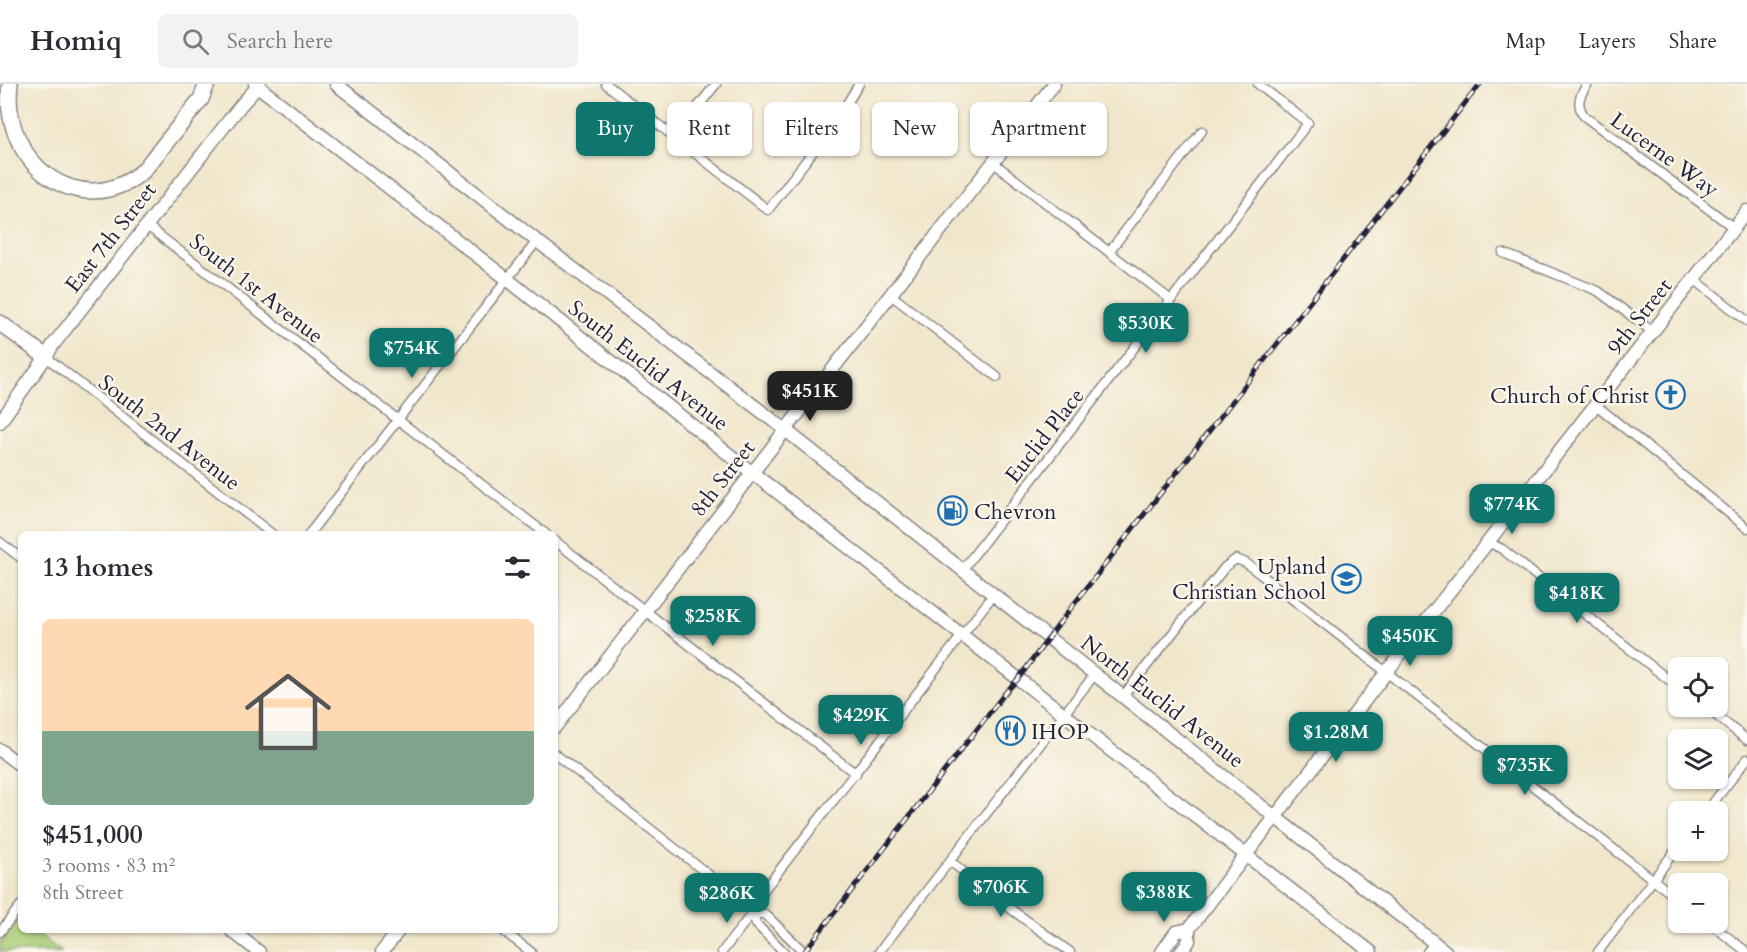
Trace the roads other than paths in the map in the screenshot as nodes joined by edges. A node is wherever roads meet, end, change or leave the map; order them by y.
1 (10, 84) edge
2 (207, 84) edge
3 (336, 84) edge
4 (606, 84) edge
5 (716, 84) edge
6 (859, 84) edge
7 (1054, 84) edge
8 (1258, 84) edge
9 (1588, 84) edge
10 (258, 85) edge
11 (702, 102) edge
12 (1202, 131) dead end
13 (667, 132) edge
14 (698, 156) edge
15 (994, 163) junction
16 (1747, 211) edge
17 (146, 225) junction
18 (1734, 228) junction
19 (537, 240) junction
20 (1108, 252) junction
21 (1503, 253) dead end
22 (507, 279) junction
23 (1694, 279) junction
24 (891, 295) junction
25 (1171, 300) junction
26 (1747, 321) edge
27 (0, 323) edge
28 (1653, 332) junction
29 (46, 357) junction
30 (997, 377) dead end
31 (1596, 405) junction
32 (398, 419) junction
33 (0, 422) edge
34 (785, 430) junction
35 (752, 473) junction
36 (1747, 528) edge
37 (268, 531) edge
38 (311, 531) edge
39 (542, 531) edge
40 (0, 542) edge
41 (1488, 542) junction
42 (558, 543) edge
43 (18, 556) edge
44 (963, 569) junction
45 (994, 594) junction
46 (646, 612) junction
47 (962, 636) junction
48 (1387, 672) junction
49 (1095, 674) junction
50 (1668, 679) edge
51 (1123, 696) junction
52 (1063, 714) junction
53 (1718, 717) edge
54 (558, 723) edge
55 (1747, 740) edge
56 (0, 750) edge
57 (558, 756) edge
58 (1747, 759) edge
59 (18, 764) edge
60 (856, 774) junction
61 (1715, 801) edge
62 (1275, 817) junction
63 (1246, 855) junction
64 (1668, 860) edge
65 (950, 861) junction
66 (1653, 879) junction
67 (1668, 891) edge
68 (18, 909) edge
69 (753, 912) junction
70 (1189, 929) junction
71 (0, 932) edge
72 (235, 933) edge
73 (397, 933) edge
74 (506, 933) edge
75 (1722, 933) edge
76 (1431, 947) edge
77 (260, 952) edge
78 (382, 952) edge
79 (531, 952) edge
80 (722, 952) edge
81 (784, 952) edge
82 (804, 952) edge
83 (879, 952) edge
84 (1070, 952) edge
85 (1162, 952) edge
86 (1182, 952) edge
87 (1371, 952) edge
88 (1446, 952) edge
89 (1598, 952) edge
90 (1747, 952) edge

1 - 2 highway
3 - 19 main road, South Euclid Avenue
4 - 13 street
5 - 11 street
6 - 14 street
7 - 15 main road, 8th Street
8 - 25 street, Euclid Place
9 - 18 street, Lucerne Way
10 - 17 main road, East 7th Street
10 - 22 main road, South Euclid Avenue
12 - 20 street
15 - 20 street
15 - 24 main road, 8th Street
16 - 18 main road, 9th Street
17 - 29 main road, East 7th Street
17 - 32 street, South 1st Avenue
18 - 23 main road, 9th Street
19 - 22 street
19 - 34 main road, South Euclid Avenue
20 - 25 street
21 - 28 street
22 - 32 street
22 - 35 main road, South Euclid Avenue
23 - 26 street
23 - 28 main road, 9th Street
24 - 30 street
24 - 34 main road, 8th Street
25 - 44 street, Euclid Place
27 - 29 highway
28 - 31 main road, 9th Street
29 - 33 main road, East 7th Street
29 - 37 street, South 2nd Avenue
31 - 36 street
31 - 41 main road, 9th Street
32 - 38 street
32 - 39 street, South 1st Avenue
34 - 35 main road, 8th Street
34 - 44 main road, South Euclid Avenue
35 - 46 main road, 8th Street
35 - 47 main road, South Euclid Avenue
40 - 43 street
41 - 48 main road, 9th Street
41 - 50 street
42 - 46 street
44 - 45 main road, South Euclid Avenue
45 - 47 street
45 - 49 main road, North Euclid Avenue
46 - 54 main road, 8th Street
46 - 60 street
47 - 52 main road
47 - 60 street
48 - 51 street
48 - 62 main road, 9th Street
48 - 66 street
49 - 51 main road, North Euclid Avenue
49 - 52 street
51 - 62 main road, North Euclid Avenue
52 - 63 main road
52 - 65 street
53 - 55 street
56 - 59 main road
57 - 69 street
58 - 61 street
60 - 69 street
62 - 63 main road, 9th Street
62 - 76 main road, North Euclid Avenue
63 - 70 main road, 9th Street
63 - 87 main road
64 - 66 street
65 - 83 street
65 - 84 street
66 - 67 street
66 - 89 street
68 - 71 street
69 - 80 street
69 - 81 street
69 - 82 street
70 - 85 main road, 9th Street
70 - 86 main road, 9th Street
72 - 77 main road
73 - 78 main road
74 - 79 street
75 - 90 street
76 - 88 main road, North Euclid Avenue

